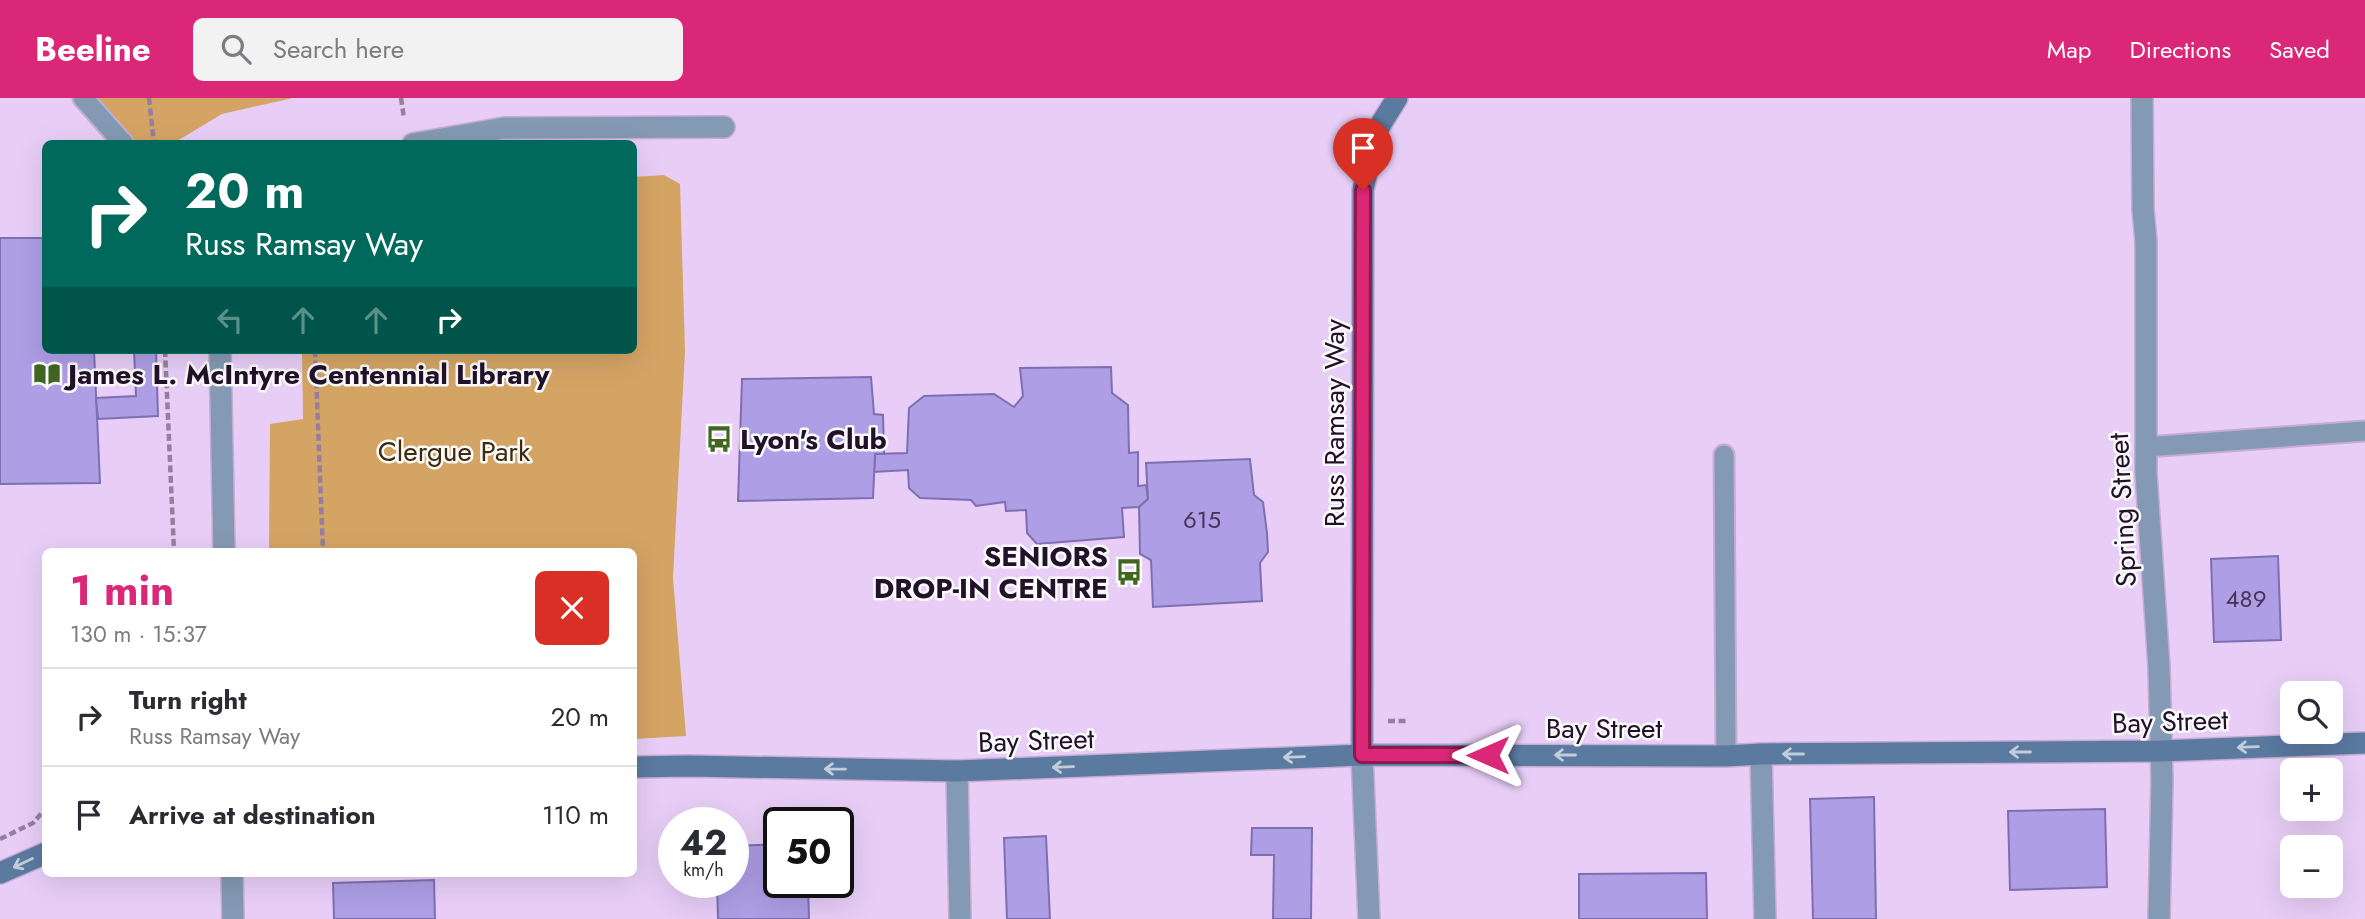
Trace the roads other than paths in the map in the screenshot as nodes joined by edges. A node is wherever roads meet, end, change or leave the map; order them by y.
1 (83, 98) edge
2 (1397, 98) edge
3 (2142, 98) edge
4 (724, 127) dead end
5 (120, 140) edge
6 (435, 140) edge
7 (220, 354) edge
8 (2365, 431) edge
9 (2146, 447) junction
10 (1724, 455) dead end
11 (224, 548) edge
12 (2365, 743) edge
13 (2161, 751) junction
14 (1761, 754) junction
15 (1362, 755) junction
16 (1726, 756) junction
17 (637, 768) edge
18 (957, 771) junction
19 (42, 855) edge
20 (0, 873) edge
21 (232, 877) edge
22 (233, 919) edge
23 (960, 919) edge
24 (1369, 919) edge
25 (1765, 919) edge
26 (2159, 919) edge

1 - 5 lane
2 - 15 main road, Russ Ramsay Way
3 - 9 street, Spring Street
4 - 6 street
7 - 11 street
8 - 9 lane
9 - 13 street, Spring Street
10 - 16 lane
12 -> 13 main road, Bay Street
13 -> 14 main road, Bay Street
13 - 26 street, Spring Street
14 - 16 main road, Bay Street
14 - 25 street
16 -> 15 main road, Bay Street
15 -> 18 main road, Bay Street
15 - 24 street
18 -> 17 main road, Bay Street
18 - 23 street
19 -> 20 main road
21 - 22 street

